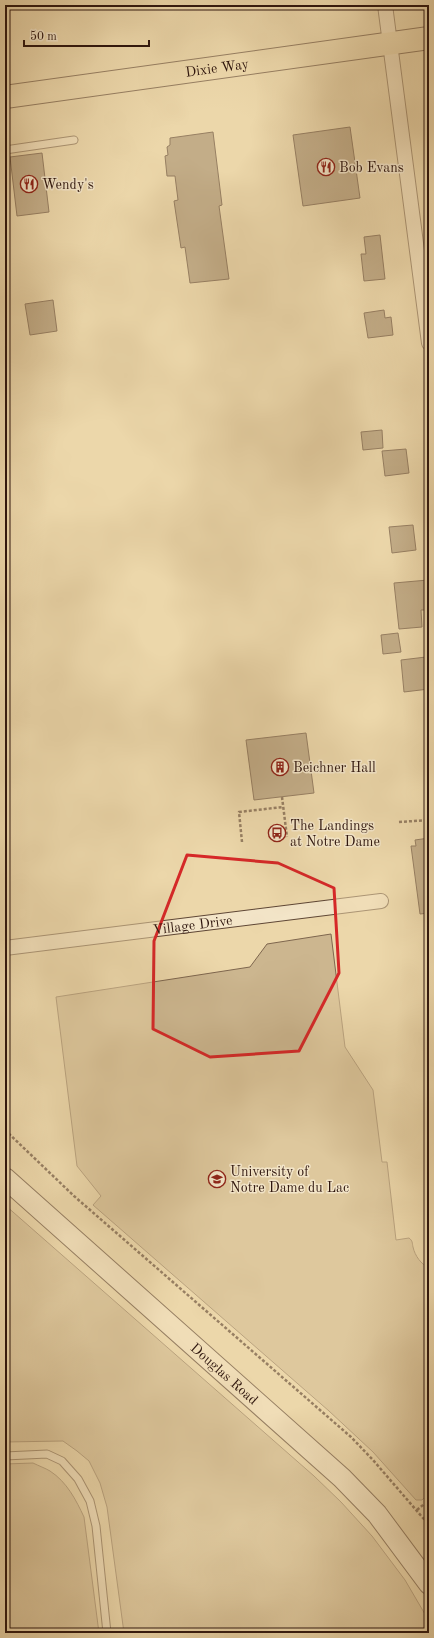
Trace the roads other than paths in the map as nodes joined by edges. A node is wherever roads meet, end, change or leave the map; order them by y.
1 (385, 5) edge
2 (429, 38) edge
3 (390, 44) junction
4 (5, 97) edge
5 (74, 140) dead end
6 (5, 150) edge
7 (429, 343) edge
8 (381, 901) dead end
9 (5, 948) edge
10 (5, 1178) edge
11 (5, 1456) edge
12 (429, 1584) edge
13 (108, 1633) edge

1 - 3 street
2 - 3 main road, Dixie Way
3 - 4 main road, Dixie Way
3 - 7 street
5 - 6 lane
8 - 9 street, Village Drive
10 - 12 street, Douglas Road
11 - 13 lane

